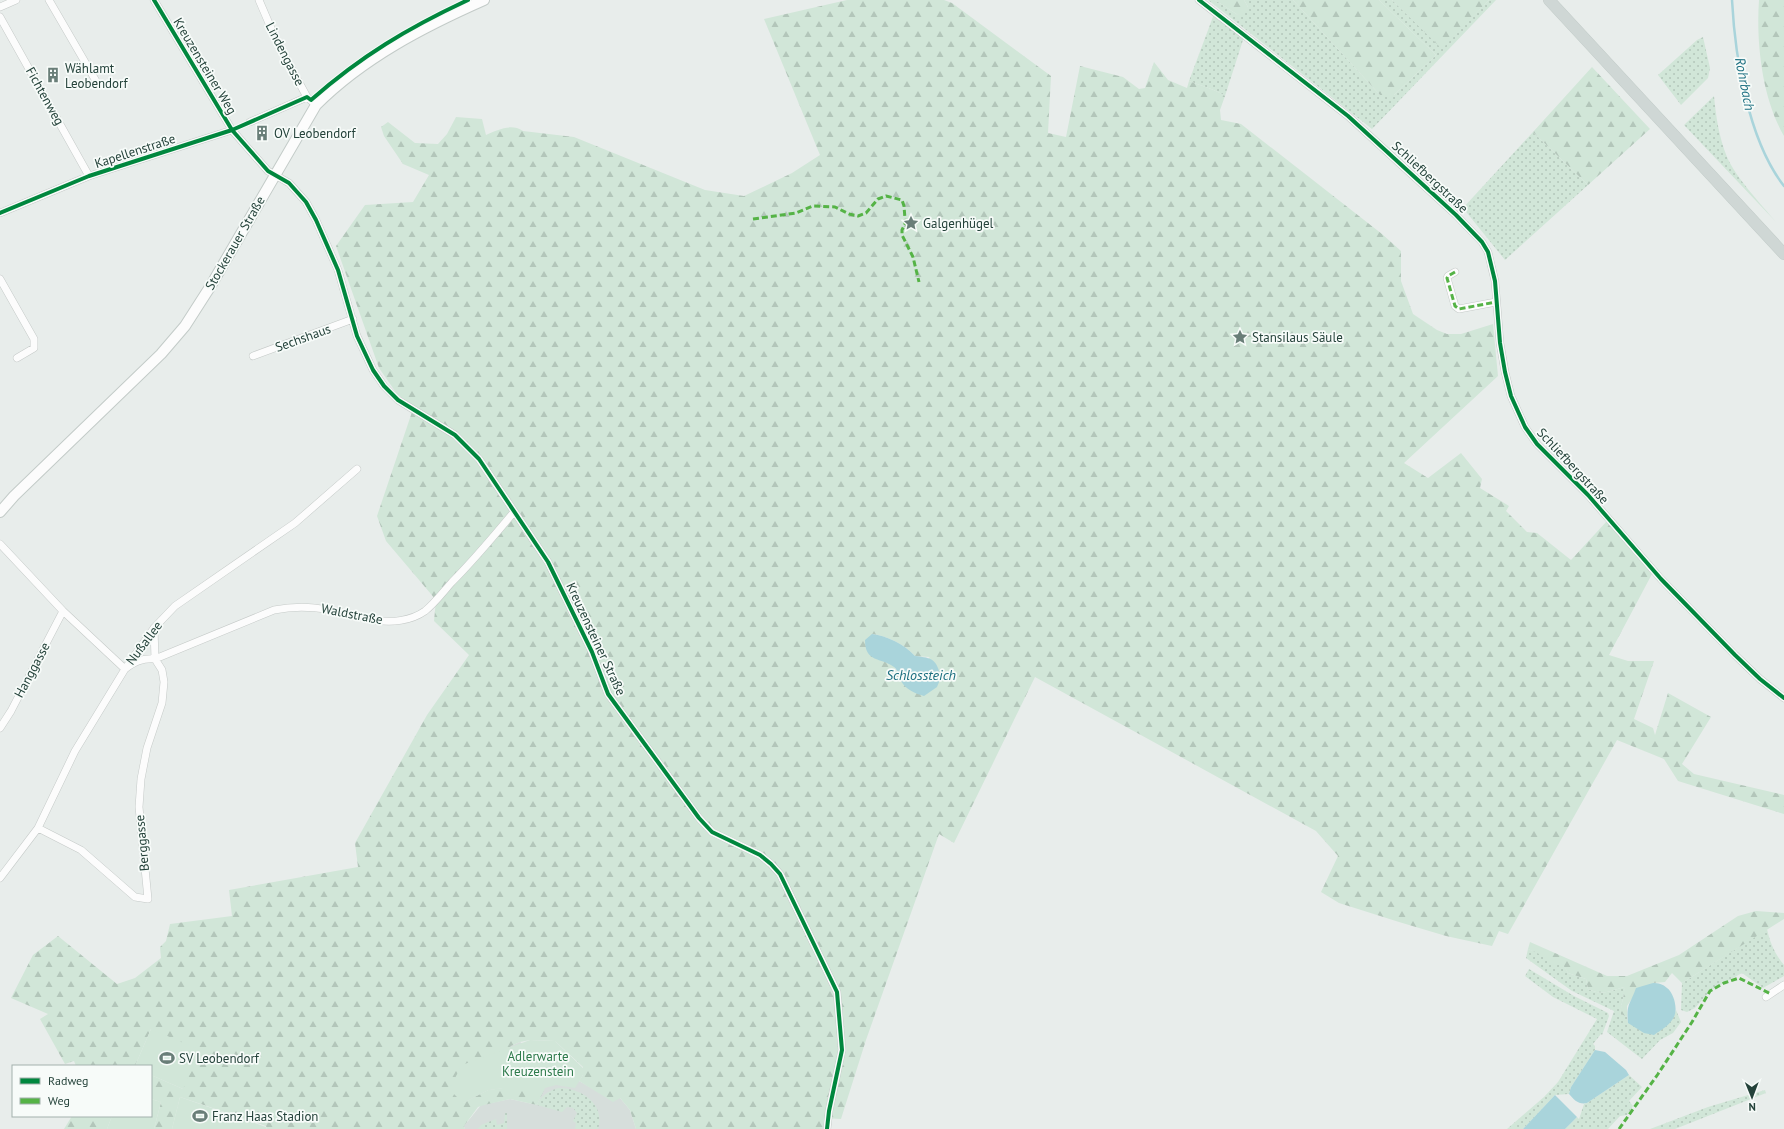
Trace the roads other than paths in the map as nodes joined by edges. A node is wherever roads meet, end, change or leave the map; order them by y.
1 (16, 0) edge
2 (49, 0) edge
3 (154, 0) edge
4 (259, 0) edge
5 (484, 0) edge
6 (1199, 0) edge
7 (1549, 0) edge
8 (0, 7) edge
9 (0, 16) edge
10 (96, 81) dead end
11 (307, 97) junction
12 (316, 106) junction
13 (250, 122) dead end
14 (232, 130) junction
15 (275, 175) junction
16 (89, 176) junction
17 (0, 213) edge
18 (1784, 254) edge
19 (1455, 272) dead end
20 (0, 279) edge
21 (1496, 302) junction
22 (353, 319) junction
23 (253, 356) dead end
24 (17, 358) dead end
25 (357, 469) dead end
26 (0, 512) edge
27 (514, 512) junction
28 (0, 544) edge
29 (63, 610) junction
30 (154, 628) junction
31 (155, 660) junction
32 (125, 669) junction
33 (1784, 698) edge
34 (0, 728) edge
35 (38, 828) junction
36 (0, 878) edge
37 (1784, 985) edge
38 (1766, 997) dead end
39 (828, 1129) edge

1 - 8 street
2 - 10 street
3 - 14 street, Kreuzensteiner Weg
4 - 11 street, Lindengasse
5 - 12 street, Stockerauer Straße
6 - 21 street, Schliefbergstraße
7 - 18 main road
9 - 16 street, Fichtenweg
11 - 12 street, Lindengasse
11 - 13 street
12 - 15 street, Stockerauer Straße
14 - 15 street, Kreuzensteiner Weg
14 - 16 street, Kapellenstraße
15 - 22 street, Kreuzensteiner Straße
15 - 26 street, Stockerauer Straße
16 - 17 street, Kapellenstraße
19 - 21 street
20 - 24 street
21 - 33 street, Schliefbergstraße
22 - 23 street, Sechshaus
22 - 27 street, Kreuzensteiner Straße
25 - 30 street, Nußallee
27 - 31 street, Waldstraße
27 - 39 street, Kreuzensteiner Straße
28 - 29 street
29 - 32 street
29 - 34 street, Hanggasse
30 - 31 street, Berggasse
30 - 32 street, Nußallee
31 - 32 street
31 - 35 street, Berggasse
32 - 35 street, Nußallee
35 - 36 street, Nußallee
37 - 38 street

